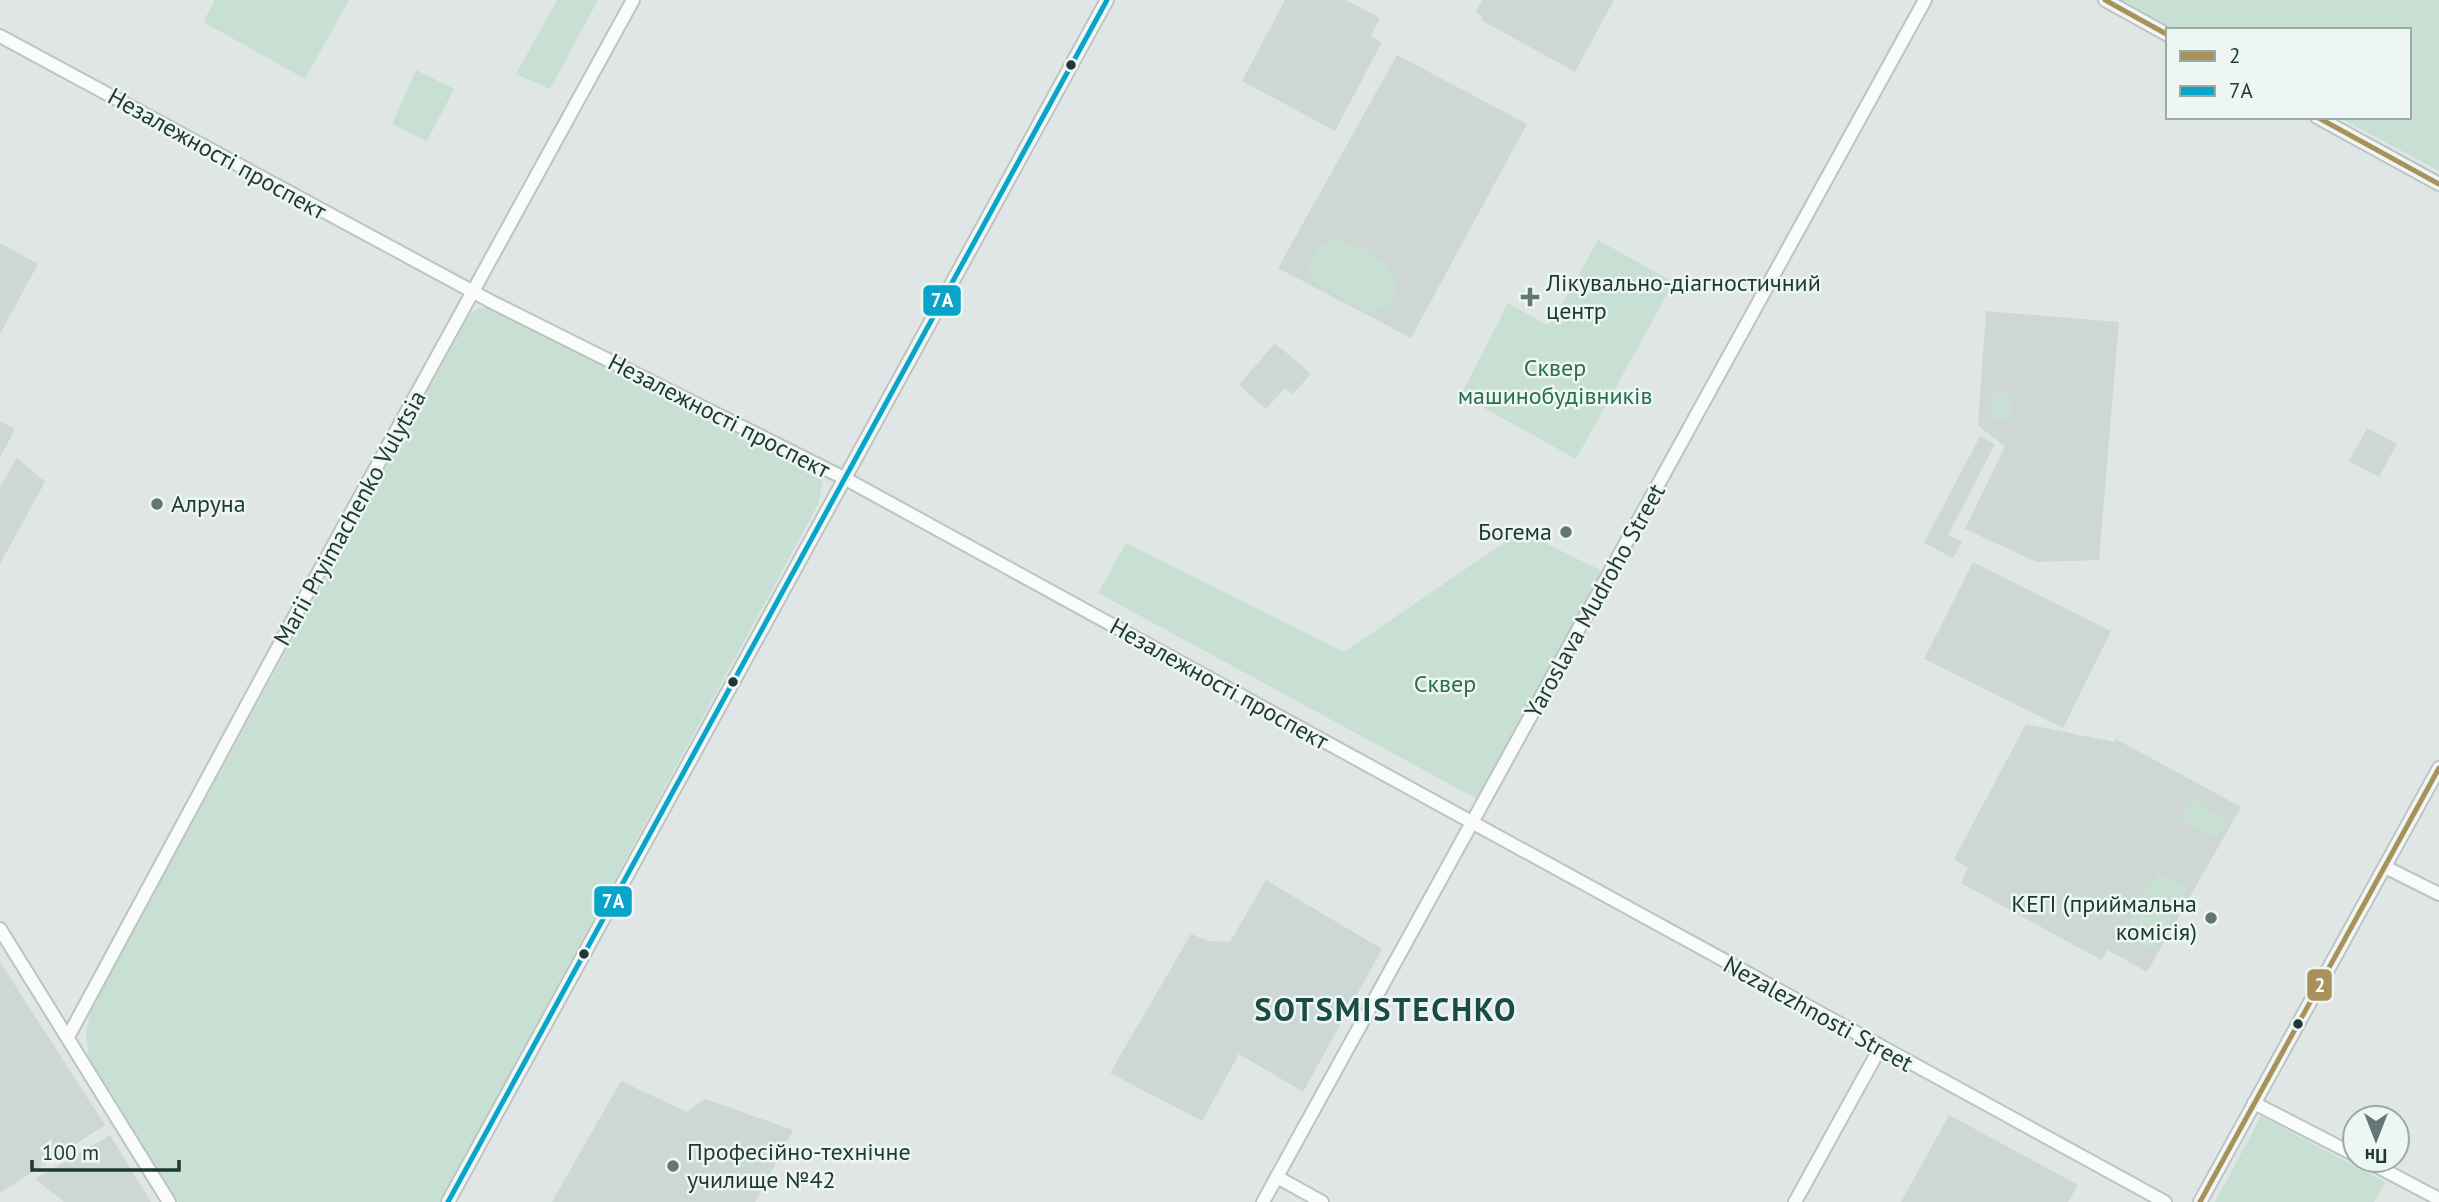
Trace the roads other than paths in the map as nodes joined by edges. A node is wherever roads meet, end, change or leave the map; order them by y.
1 (633, 0) edge
2 (1107, 0) edge
3 (1925, 0) edge
4 (2105, 0) edge
5 (2166, 33) edge
6 (0, 36) edge
7 (2321, 119) edge
8 (2439, 184) edge
9 (473, 291) junction
10 (844, 478) junction
11 (2439, 768) edge
12 (1472, 822) junction
13 (2385, 867) junction
14 (2439, 894) edge
15 (0, 929) edge
16 (68, 1037) junction
17 (1880, 1048) junction
18 (2254, 1103) junction
19 (2341, 1148) edge
20 (2392, 1174) edge
21 (1277, 1177) junction
22 (2439, 1199) edge
23 (169, 1202) edge
24 (448, 1202) edge
25 (1263, 1202) edge
26 (1322, 1202) edge
27 (1795, 1202) edge
28 (2165, 1202) edge
29 (2200, 1202) edge

1 - 9 street, Marii Pryimachenko Vulytsia
2 - 10 street
3 - 12 street, Yaroslava Mudroho Street
4 - 5 street
6 - 9 street, Незалежності проспект
7 - 8 street
9 - 10 street, Незалежності проспект
9 - 16 street, Marii Pryimachenko Vulytsia
10 - 12 street, Незалежності проспект
10 - 24 street
11 - 13 street
12 - 17 street, Nezalezhnosti Street
12 - 21 street, Yaroslava Mudroho Street
13 - 14 street
13 - 18 street
15 - 16 street
16 - 23 street
17 - 27 street
17 - 28 street, Nezalezhnosti Street
18 - 19 street
18 - 29 street
20 - 22 street
21 - 25 street, Yaroslava Mudroho Street
21 - 26 street

